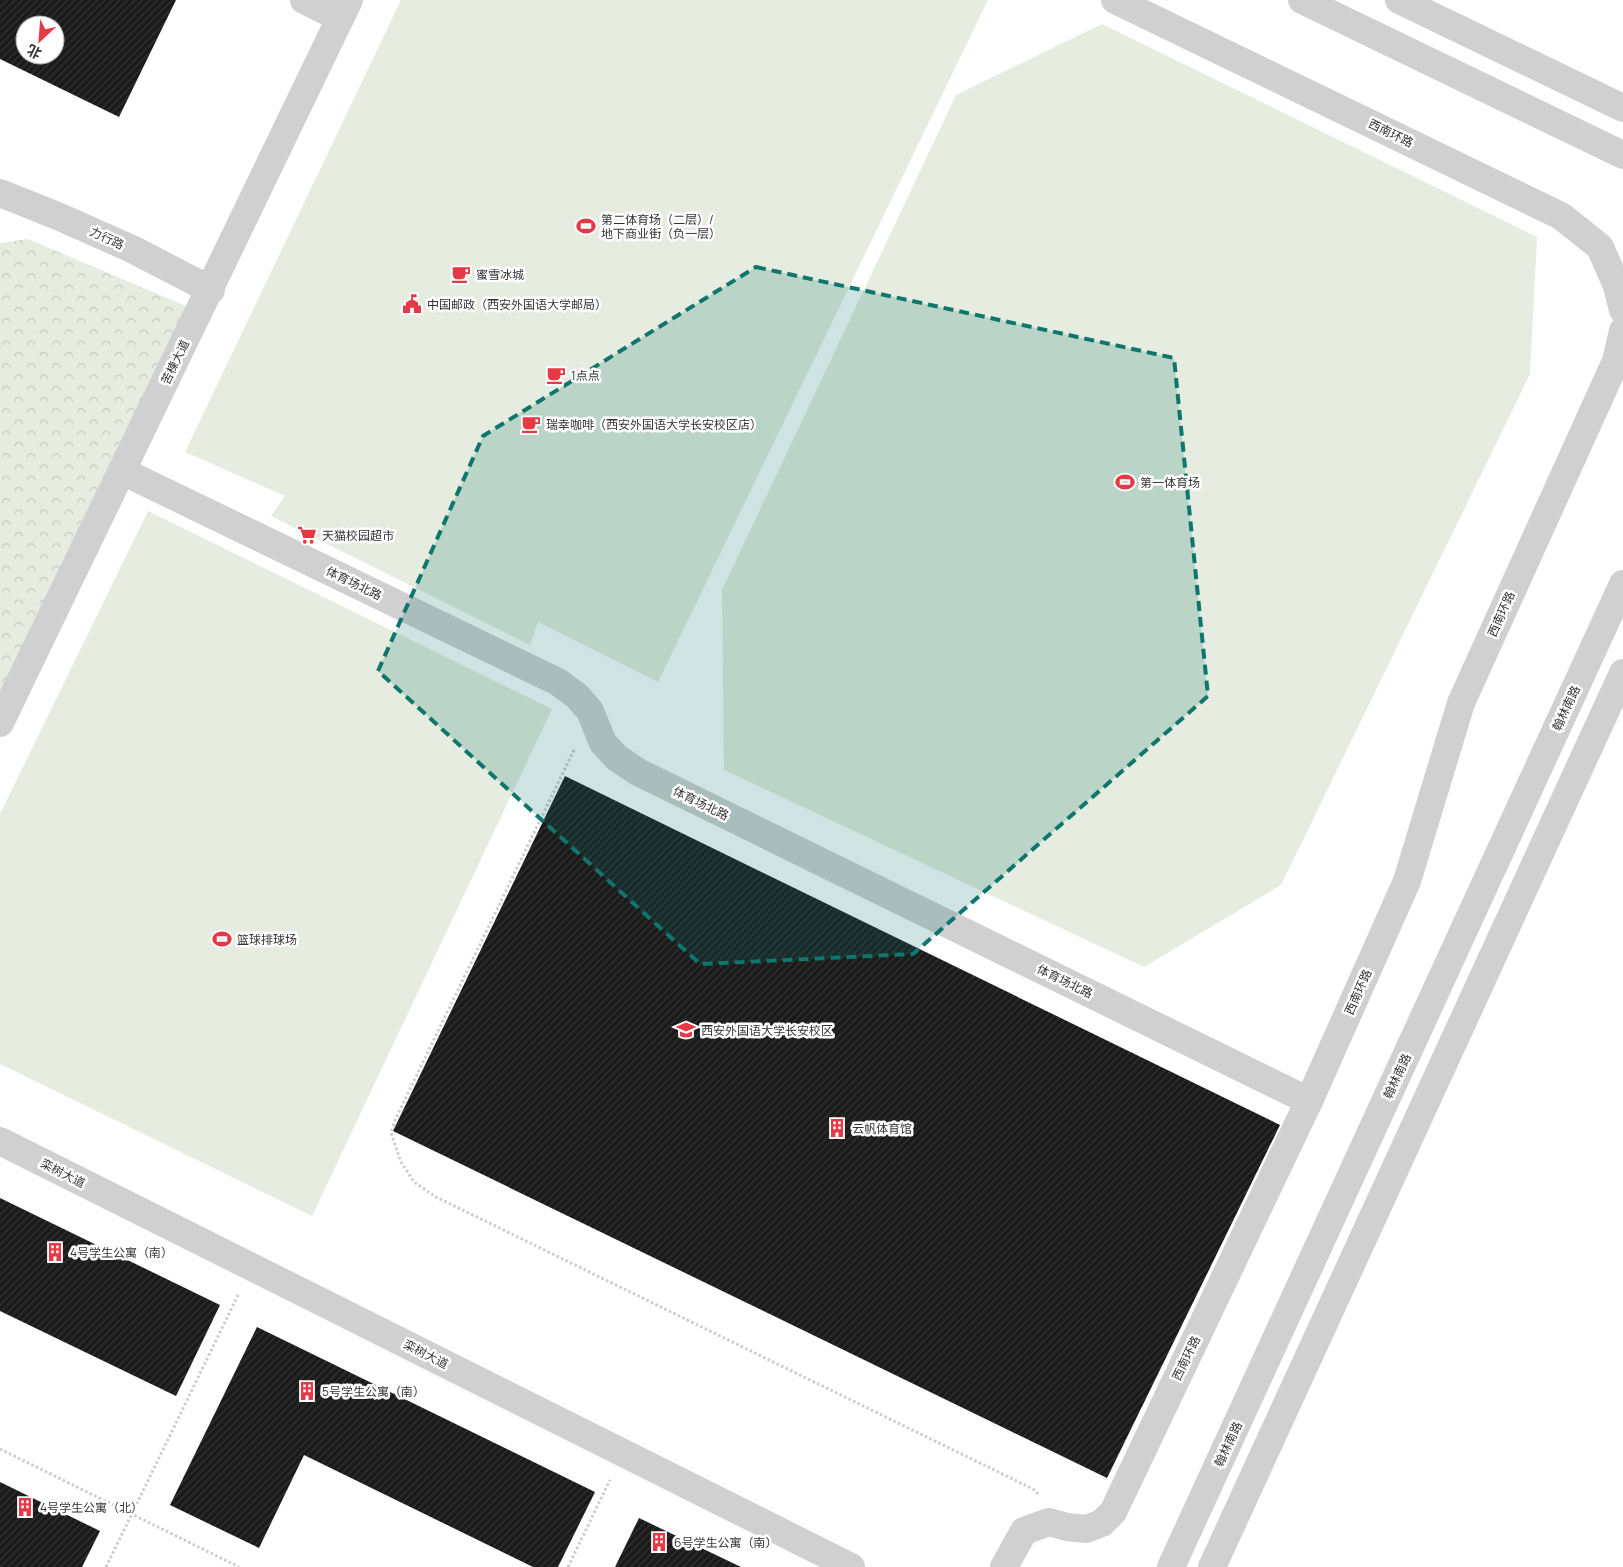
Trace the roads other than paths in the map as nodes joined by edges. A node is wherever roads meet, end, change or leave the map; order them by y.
1 (304, 0) edge
2 (1116, 0) edge
3 (1302, 0) edge
4 (1400, 0) edge
5 (345, 9) edge
6 (1623, 108) edge
7 (1623, 154) edge
8 (0, 193) edge
9 (210, 290) junction
10 (1623, 310) edge
11 (1623, 331) edge
12 (122, 471) junction
13 (1623, 584) edge
14 (1623, 673) edge
15 (0, 723) edge
16 (1309, 1100) junction
17 (0, 1141) edge
18 (851, 1567) edge
19 (1004, 1567) edge
20 (1171, 1567) edge
21 (1212, 1567) edge

1 - 5 street
2 - 10 street, 西南环路
3 - 7 street
4 - 6 street
5 - 9 street, 苦楝大道
8 - 9 street, 力行路
9 - 12 street, 苦楝大道
11 - 16 street, 西南环路
12 - 15 street, 苦楝大道
12 - 16 street, 体育场北路
13 - 20 street, 翰林南路
14 - 21 street
16 - 19 street, 西南环路
17 - 18 street, 栾树大道

